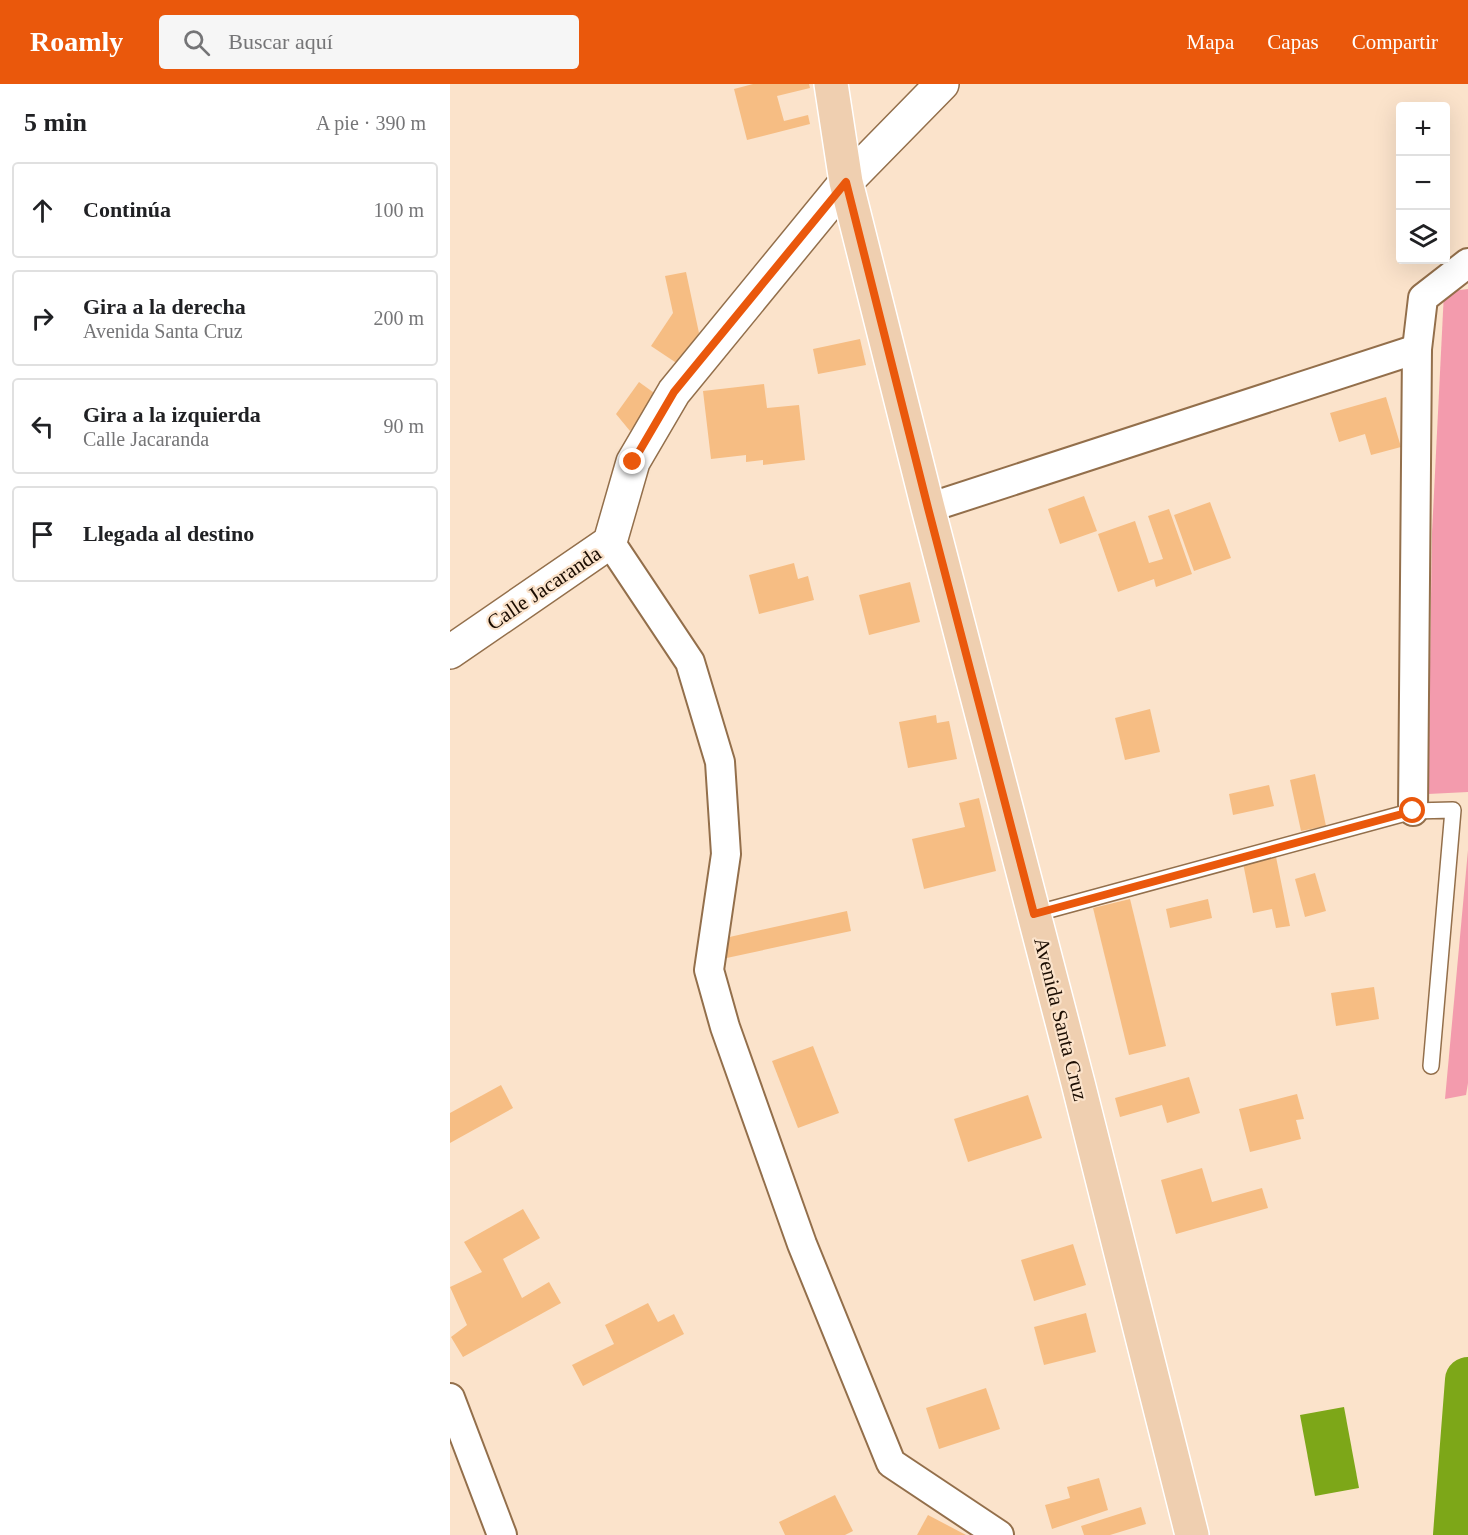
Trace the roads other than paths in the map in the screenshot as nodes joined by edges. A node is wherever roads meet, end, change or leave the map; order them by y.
1 (831, 84) edge
2 (942, 84) edge
3 (846, 182) junction
4 (1468, 263) edge
5 (1417, 349) junction
6 (928, 508) junction
7 (610, 542) junction
8 (450, 652) edge
9 (1413, 811) junction
10 (1034, 914) junction
11 (1431, 1066) dead end
12 (450, 1398) edge
13 (502, 1535) edge
14 (999, 1535) edge
15 (1192, 1535) edge

1 - 3 main road, Avenida Santa Cruz
2 - 3 main road, Calle Jacaranda
3 - 6 main road, Avenida Santa Cruz
3 - 7 main road, Calle Jacaranda
4 - 5 street
5 - 6 street
5 - 9 street
6 - 10 main road, Avenida Santa Cruz
7 - 8 main road, Calle Jacaranda
7 - 14 street
9 - 10 lane
9 - 11 lane
10 - 15 main road, Avenida Santa Cruz
12 - 13 street

